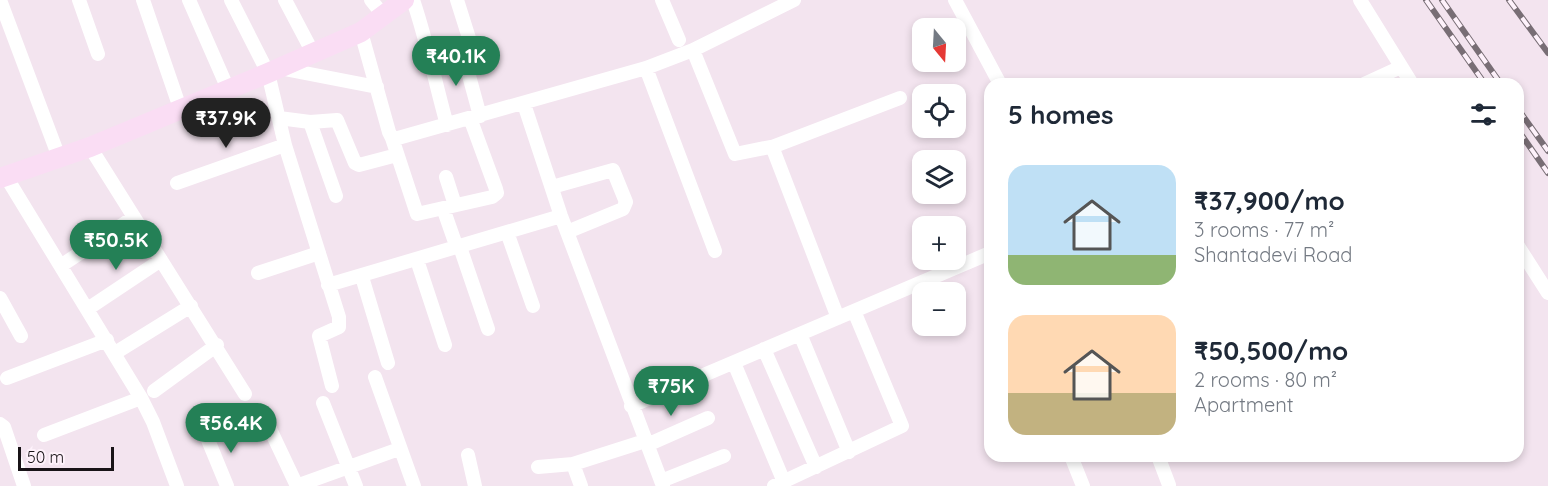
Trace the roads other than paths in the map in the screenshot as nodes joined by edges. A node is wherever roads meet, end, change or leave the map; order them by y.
1 (0, 0) edge
2 (80, 0) edge
3 (143, 0) edge
4 (189, 0) edge
5 (231, 0) edge
6 (285, 0) edge
7 (404, 0) edge
8 (413, 0) edge
9 (457, 0) edge
10 (662, 0) edge
11 (794, 0) edge
12 (955, 0) edge
13 (1360, 0) edge
14 (778, 4) edge
15 (377, 8) edge
16 (362, 32) junction
17 (679, 40) dead end
18 (693, 50) junction
19 (313, 53) junction
20 (98, 54) dead end
21 (1401, 67) junction
22 (646, 68) junction
23 (273, 71) junction
24 (997, 78) edge
25 (1377, 78) edge
26 (1408, 78) edge
27 (377, 87) junction
28 (228, 89) junction
29 (900, 98) dead end
30 (524, 104) junction
31 (180, 108) junction
32 (475, 117) junction
33 (279, 118) junction
34 (310, 122) junction
35 (447, 125) junction
36 (392, 138) junction
37 (285, 145) junction
38 (90, 147) junction
39 (772, 147) junction
40 (397, 155) junction
41 (60, 158) junction
42 (3, 176) edge
43 (446, 177) dead end
44 (177, 183) dead end
45 (552, 187) junction
46 (336, 196) dead end
47 (449, 207) junction
48 (561, 216) junction
49 (134, 217) junction
50 (507, 232) junction
51 (567, 232) junction
52 (459, 247) junction
53 (715, 251) dead end
54 (319, 253) junction
55 (1524, 255) edge
56 (984, 257) edge
57 (161, 260) junction
58 (417, 260) junction
59 (62, 265) junction
60 (258, 273) dead end
61 (362, 277) junction
62 (328, 285) junction
63 (1548, 293) edge
64 (0, 298) edge
65 (190, 306) junction
66 (533, 306) dead end
67 (89, 308) junction
68 (854, 311) junction
69 (838, 318) junction
70 (488, 329) dead end
71 (800, 334) junction
72 (21, 336) dead end
73 (107, 340) junction
74 (216, 345) junction
75 (445, 345) dead end
76 (764, 350) junction
77 (115, 353) junction
78 (388, 363) dead end
79 (734, 363) junction
80 (375, 377) dead end
81 (7, 378) dead end
82 (332, 386) dead end
83 (154, 391) dead end
84 (245, 394) dead end
85 (141, 398) junction
86 (323, 403) dead end
87 (631, 406) junction
88 (262, 412) dead end
89 (708, 418) dead end
90 (0, 424) edge
91 (44, 435) dead end
92 (206, 435) dead end
93 (646, 443) junction
94 (399, 449) junction
95 (849, 452) junction
96 (468, 455) dead end
97 (724, 456) dead end
98 (1073, 462) edge
99 (1160, 462) edge
100 (573, 464) junction
101 (538, 467) dead end
102 (349, 468) junction
103 (816, 468) junction
104 (662, 483) edge
105 (786, 483) edge
106 (1169, 485) edge
107 (24, 486) edge
108 (177, 486) edge
109 (227, 486) edge
110 (297, 486) edge
111 (356, 486) edge
112 (414, 486) edge
113 (475, 486) edge
114 (581, 486) edge
115 (1083, 486) edge

1 - 41 street
2 - 20 street
3 - 31 street
4 - 28 street
5 - 23 street
6 - 19 street
7 - 15 street
8 - 35 street
9 - 32 street
10 - 17 street
11 - 14 street
12 - 24 street
13 - 21 street
14 - 18 street
15 - 16 street
16 - 19 street
16 - 27 street
18 - 22 street
18 - 39 street
19 - 23 street
21 - 25 street
21 - 26 street
22 - 30 street
22 - 53 street
23 - 27 street
23 - 28 street
23 - 33 street
27 - 36 street
28 - 31 street
29 - 39 street
30 - 32 street
30 - 45 street
31 - 38 street
32 - 35 street
32 - 47 street
33 - 34 street
33 - 37 street
34 - 40 street
34 - 46 street
35 - 36 street
36 - 40 street
37 - 44 street
37 - 54 street
38 - 41 street
38 - 49 street
39 - 69 street
40 - 47 street
41 - 42 street
42 - 59 street
43 - 47 street
45 - 48 street
45 - 51 street
47 - 52 street
48 - 50 street
48 - 51 street
49 - 57 street
49 - 59 street
50 - 52 street
50 - 66 street
51 - 87 street
52 - 58 street
52 - 70 street
54 - 60 street
54 - 62 street
55 - 63 street
56 - 68 street
57 - 65 street
57 - 67 street
58 - 61 street
58 - 75 street
59 - 67 street
61 - 62 street
61 - 78 street
62 - 82 street
64 - 72 street
65 - 74 street
65 - 77 street
67 - 73 street
68 - 69 street
68 - 95 street
69 - 71 street
71 - 76 street
71 - 95 street
73 - 77 street
73 - 81 street
74 - 83 street
74 - 84 street
76 - 79 street
76 - 103 street
77 - 85 street
79 - 87 street
79 - 105 street
80 - 94 street
85 - 91 street
85 - 108 street
86 - 102 street
87 - 93 street
88 - 110 street
89 - 93 street
90 - 107 street
92 - 109 street
93 - 100 street
93 - 104 street
94 - 102 street
94 - 112 street
95 - 103 street
96 - 113 street
97 - 104 street
98 - 115 street
99 - 106 street
100 - 101 street
100 - 114 street
102 - 110 street
102 - 111 street
103 - 105 street

